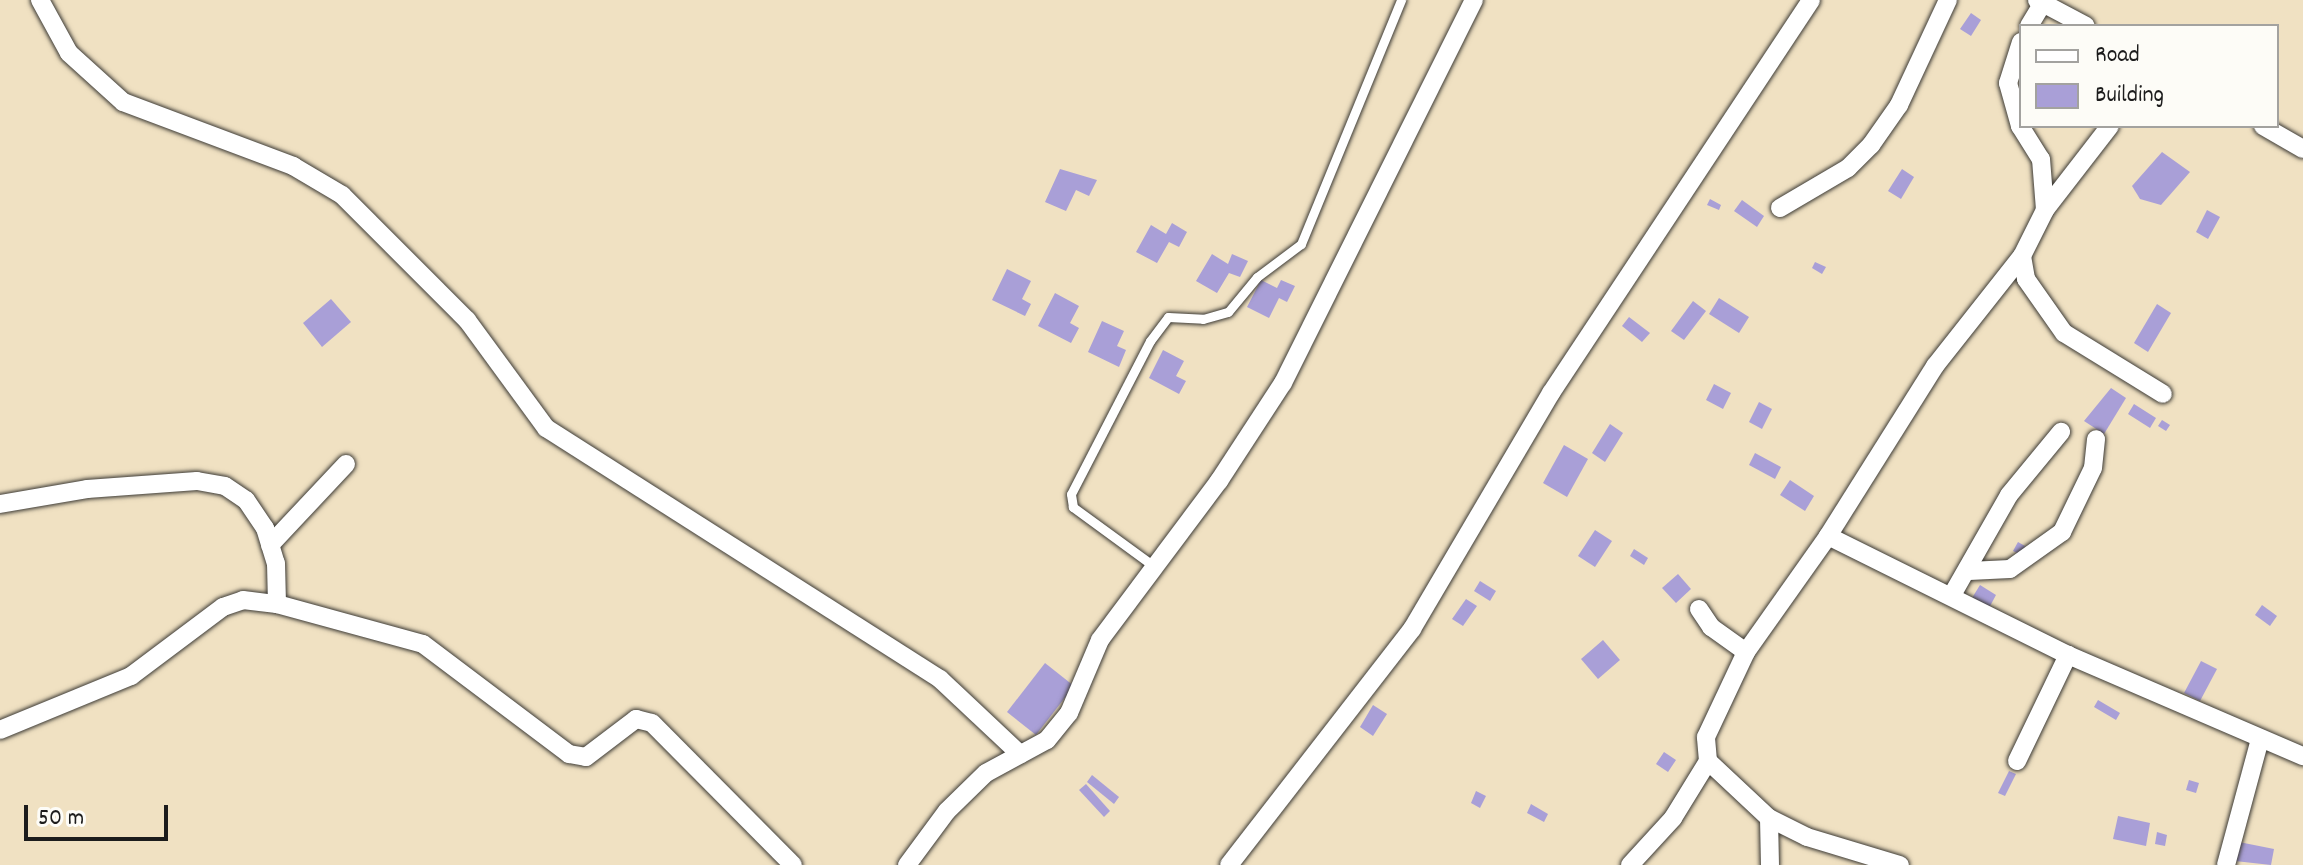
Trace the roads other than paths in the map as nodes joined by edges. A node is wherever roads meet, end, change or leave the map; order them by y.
1 (40, 0) edge
2 (1401, 0) edge
3 (1474, 0) edge
4 (1811, 0) edge
5 (1948, 0) edge
6 (2040, 2) edge
7 (2030, 24) edge
8 (2082, 24) edge
9 (2019, 48) edge
10 (2019, 122) edge
11 (2021, 128) edge
12 (2108, 128) edge
13 (2266, 128) edge
14 (2303, 149) edge
15 (1780, 208) dead end
16 (2045, 210) junction
17 (2022, 256) junction
18 (2163, 394) dead end
19 (2061, 432) dead end
20 (2096, 439) dead end
21 (346, 464) dead end
22 (0, 504) edge
23 (1828, 536) junction
24 (270, 545) junction
25 (1155, 567) junction
26 (1969, 571) junction
27 (1952, 595) junction
28 (277, 604) junction
29 (1699, 609) dead end
30 (1746, 652) junction
31 (2068, 655) junction
32 (0, 730) edge
33 (2260, 739) junction
34 (1020, 754) junction
35 (2303, 756) edge
36 (1708, 761) junction
37 (2017, 761) dead end
38 (1769, 818) junction
39 (793, 865) edge
40 (907, 865) edge
41 (1229, 865) edge
42 (1630, 865) edge
43 (1770, 865) edge
44 (1900, 865) edge
45 (2226, 865) edge

1 - 34 street
2 - 25 lane
3 - 25 street
4 - 41 street
5 - 15 street
6 - 7 street
6 - 8 street
9 - 10 street
11 - 16 street
12 - 16 street
13 - 14 street
16 - 17 street
17 - 18 street
17 - 23 street
19 - 26 street
20 - 26 street
21 - 24 street
22 - 24 street
23 - 27 street
23 - 30 street
24 - 28 street
25 - 34 street
26 - 27 street
27 - 31 street
28 - 32 street
28 - 39 street
29 - 30 street
30 - 36 street
31 - 33 street
31 - 37 street
33 - 35 street
33 - 45 street
34 - 40 street
36 - 38 street
36 - 42 street
38 - 43 street
38 - 44 street

